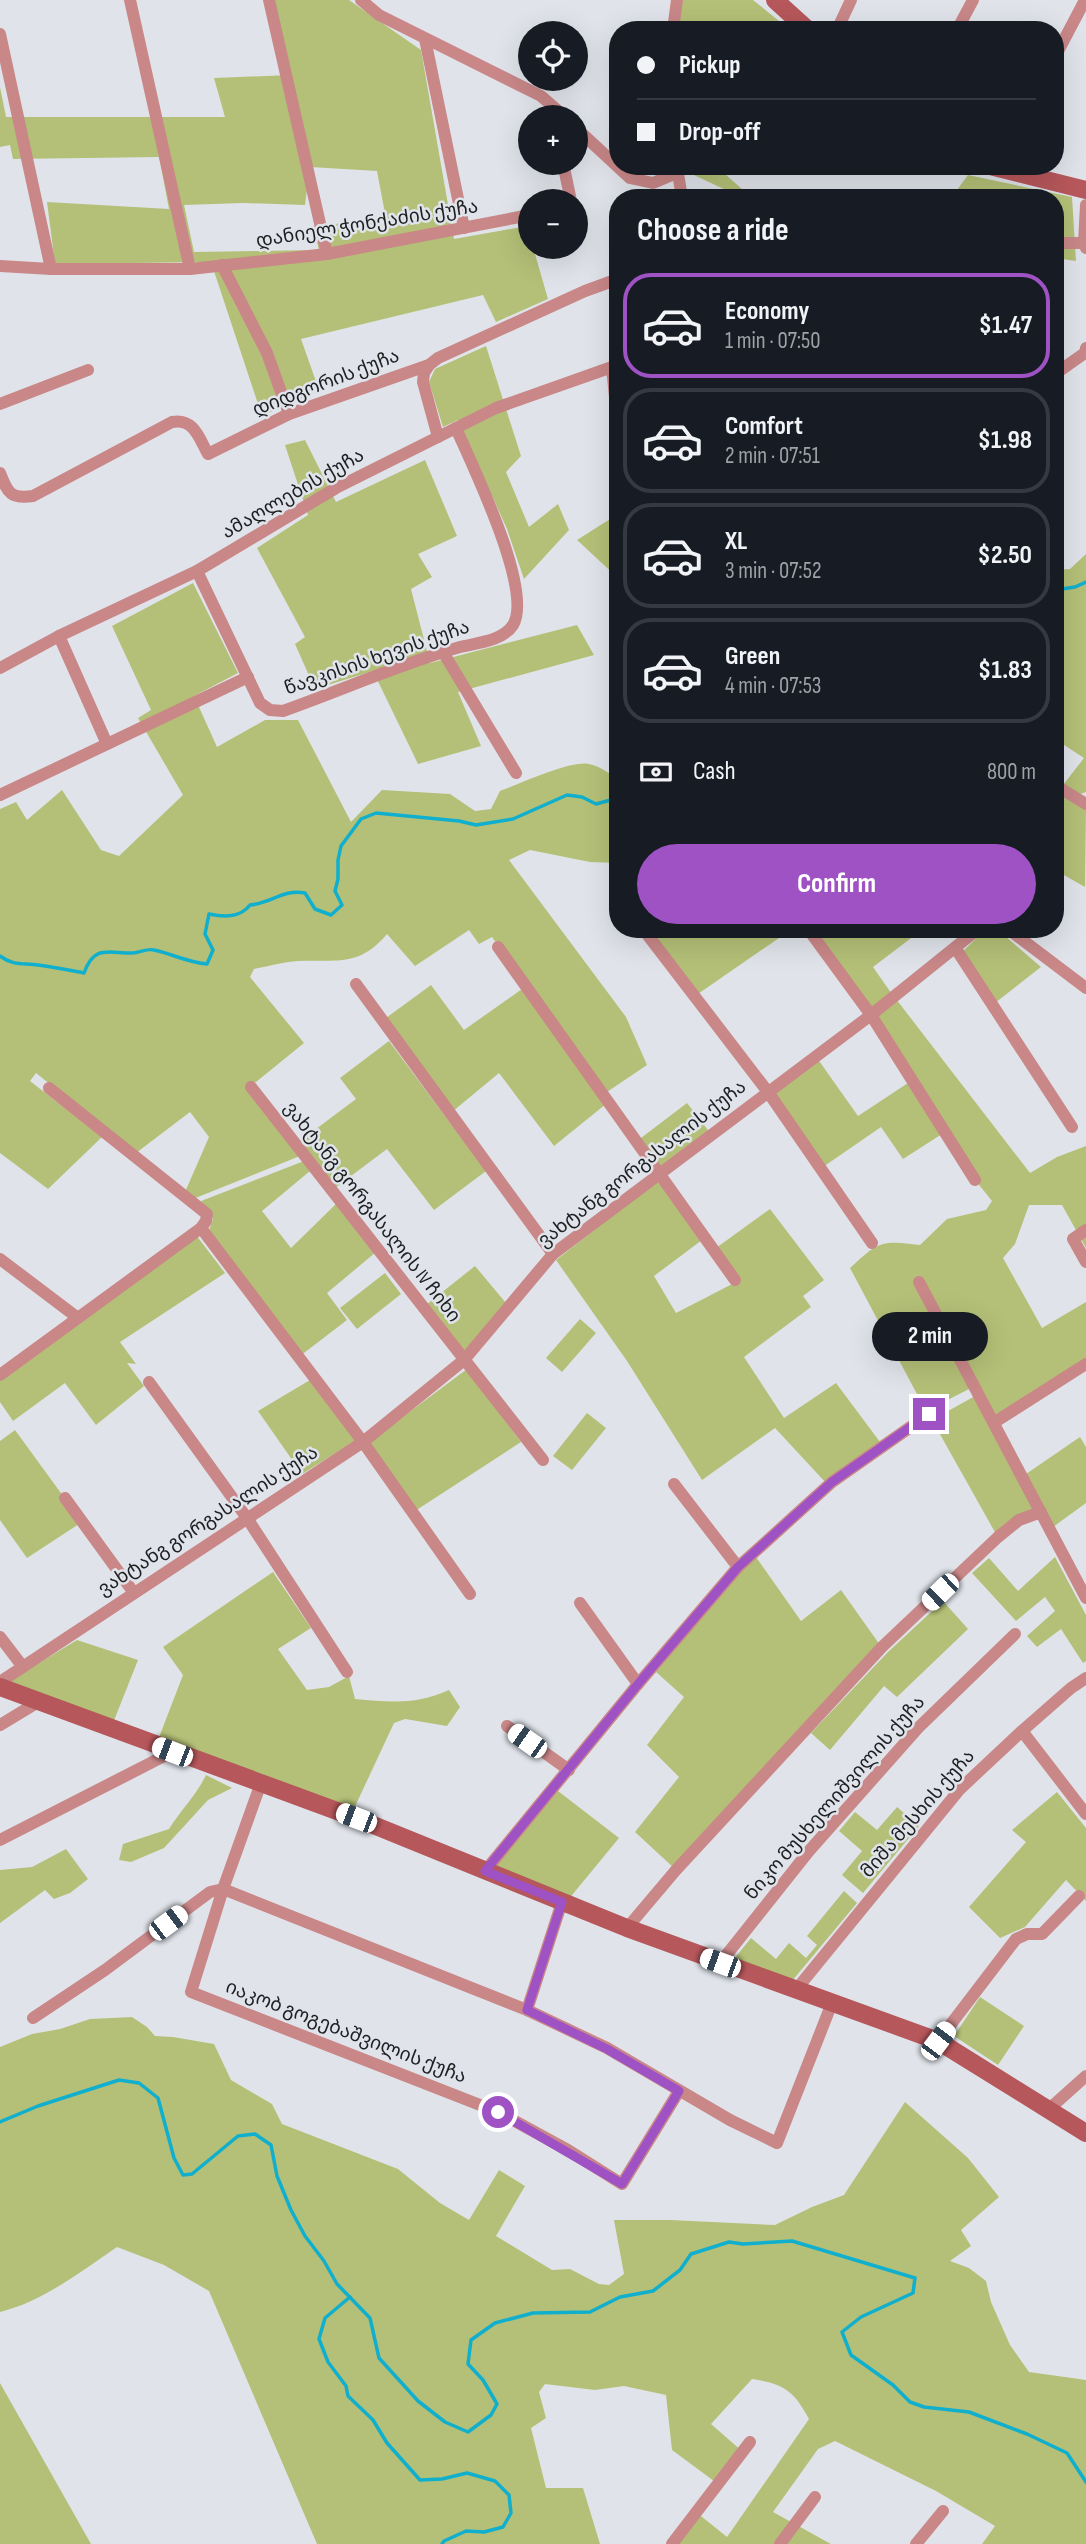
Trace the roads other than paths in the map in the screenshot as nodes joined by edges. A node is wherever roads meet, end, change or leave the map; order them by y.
1 (130, 0) edge
2 (269, 0) edge
3 (361, 0) edge
4 (677, 0) edge
5 (775, 0) edge
6 (851, 0) edge
7 (973, 0) edge
8 (1085, 0) edge
9 (674, 21) edge
10 (798, 21) edge
11 (841, 21) edge
12 (962, 21) edge
13 (0, 34) edge
14 (425, 39) junction
15 (1064, 40) edge
16 (548, 105) edge
17 (588, 139) edge
18 (609, 159) edge
19 (627, 175) edge
20 (667, 175) edge
21 (1028, 175) edge
22 (1086, 190) edge
23 (1086, 205) edge
24 (518, 217) edge
25 (464, 228) junction
26 (1064, 244) edge
27 (1085, 246) edge
28 (327, 254) junction
29 (222, 265) junction
30 (0, 267) edge
31 (51, 269) junction
32 (190, 269) junction
33 (609, 282) edge
34 (1086, 348) edge
35 (429, 365) junction
36 (609, 368) edge
37 (1064, 368) edge
38 (88, 370) dead end
39 (0, 404) edge
40 (289, 414) junction
41 (456, 428) junction
42 (438, 437) junction
43 (0, 473) edge
44 (197, 571) junction
45 (59, 636) junction
46 (443, 652) junction
47 (0, 668) edge
48 (248, 677) junction
49 (107, 744) junction
50 (516, 774) dead end
51 (1064, 790) edge
52 (0, 795) edge
53 (1083, 799) edge
54 (650, 938) edge
55 (815, 938) edge
56 (968, 938) edge
57 (1020, 938) edge
58 (498, 947) dead end
59 (956, 949) junction
60 (356, 984) dead end
61 (1086, 988) edge
62 (872, 1015) junction
63 (251, 1087) dead end
64 (49, 1088) dead end
65 (768, 1091) junction
66 (1072, 1127) dead end
67 (660, 1173) junction
68 (975, 1180) dead end
69 (201, 1228) junction
70 (1086, 1230) edge
71 (872, 1243) dead end
72 (553, 1254) junction
73 (0, 1259) edge
74 (1086, 1262) edge
75 (735, 1280) dead end
76 (919, 1282) dead end
77 (78, 1318) junction
78 (464, 1360) junction
79 (1086, 1364) edge
80 (0, 1375) edge
81 (149, 1382) dead end
82 (929, 1414) dead end
83 (995, 1422) junction
84 (363, 1442) junction
85 (543, 1460) dead end
86 (674, 1484) dead end
87 (65, 1498) dead end
88 (1041, 1512) junction
89 (247, 1518) junction
90 (738, 1567) junction
91 (134, 1593) junction
92 (470, 1594) dead end
93 (1086, 1598) edge
94 (580, 1603) dead end
95 (1015, 1634) dead end
96 (0, 1637) edge
97 (23, 1667) junction
98 (347, 1672) dead end
99 (1086, 1678) edge
100 (0, 1684) edge
101 (638, 1684) junction
102 (38, 1702) junction
103 (0, 1725) edge
104 (507, 1726) dead end
105 (1021, 1731) junction
106 (172, 1752) junction
107 (569, 1770) junction
108 (261, 1783) junction
109 (1086, 1814) edge
110 (0, 1840) edge
111 (485, 1871) junction
112 (223, 1889) junction
113 (1079, 1896) dead end
114 (562, 1902) junction
115 (627, 1928) junction
116 (720, 1963) junction
117 (795, 1991) junction
118 (832, 2003) junction
119 (527, 2010) junction
120 (33, 2018) dead end
121 (938, 2041) junction
122 (1086, 2076) edge
123 (679, 2091) junction
124 (1048, 2110) junction
125 (1086, 2133) edge
126 (750, 2442) dead end
127 (815, 2497) dead end
128 (943, 2511) dead end
129 (672, 2544) edge
130 (780, 2544) edge
131 (916, 2544) edge

1 - 32 street
2 - 28 street
3 - 14 street
4 - 9 street
5 - 10 street
6 - 11 street
7 - 12 street
8 - 15 street
13 - 31 street
14 - 16 street
14 - 25 street
17 - 18 street
19 - 20 street
21 - 22 street
23 - 27 street
24 - 25 street, დანიელ ჭონქაძის ქუჩა
25 - 28 street, დანიელ ჭონქაძის ქუჩა
26 - 27 street
28 - 29 street, დანიელ ჭონქაძის ქუჩა
29 - 32 street, დანიელ ჭონქაძის ქუჩა
29 - 40 street
30 - 31 street, დანიელ ჭონქაძის ქუჩა
31 - 32 street, დანიელ ჭონქაძის ქუჩა
33 - 35 street, დიდგორის ქუჩა
34 - 37 street
35 - 40 street, დიდგორის ქუჩა
35 - 42 street
36 - 41 street, ამაღლების ქუჩა
38 - 39 street
40 - 43 street, დიდგორის ქუჩა
41 - 42 street, ამაღლების ქუჩა
41 - 46 street, წავკისის ხევის ქუჩა
42 - 44 street, ამაღლების ქუჩა
44 - 45 street, ამაღლების ქუჩა
44 - 48 street, წავკისის ხევის ქუჩა
45 - 47 street, ამაღლების ქუჩა
45 - 49 street
46 - 48 street, წავკისის ხევის ქუჩა
46 - 50 street
48 - 49 street
49 - 52 street
51 - 53 street
54 - 65 street
55 - 62 street
56 - 59 street, ვახტანგ გორგასალის ქუჩა
57 - 61 street
58 - 67 street
59 - 62 street, ვახტანგ გორგასალის ქუჩა
59 - 66 street
60 - 72 street
62 - 65 street, ვახტანგ გორგასალის ქუჩა
62 - 68 street
63 - 78 street, ვახტანგ გორგასალის IV ჩიხი
64 - 69 street
65 - 67 street, ვახტანგ გორგასალის ქუჩა
65 - 71 street
67 - 72 street, ვახტანგ გორგასალის ქუჩა
67 - 75 street
69 - 77 street
69 - 84 street
70 - 74 street
72 - 78 street, ვახტანგ გორგასალის ქუჩა
73 - 77 street
76 - 83 street
77 - 80 street
78 - 84 street, ვახტანგ გორგასალის ქუჩა
78 - 85 street, ვახტანგ გორგასალის IV ჩიხი
79 - 83 street
81 - 89 street
82 - 90 street
83 - 88 street
84 - 89 street, ვახტანგ გორგასალის ქუჩა
84 - 92 street
86 - 90 street
87 - 91 street
88 - 93 street
88 - 115 street
89 - 91 street, ვახტანგ გორგასალის ქუჩა
89 - 98 street
90 - 101 street
91 - 97 street, ვახტანგ გორგასალის ქუჩა
94 - 101 street
95 - 116 street, ნიკო მუსხელიშვილის ქუჩა
96 - 97 street
97 - 100 street, ვახტანგ გორგასალის ქუჩა
99 - 105 street, მიშა მესხის ქუჩა
100 - 102 street
101 - 107 street
102 - 103 street
102 - 106 street
104 - 107 street
105 - 109 street
105 - 117 street, მიშა მესხის ქუჩა
106 - 108 street
106 - 110 street
107 - 111 street
108 - 111 street
108 - 112 street, იაკობ გოგებაშვილის ქუჩა
111 - 114 street
112 - 119 street
112 - 120 street
112 - 123 street, იაკობ გოგებაშვილის ქუჩა
113 - 121 street
114 - 115 street
114 - 119 street
115 - 116 street
116 - 117 street
117 - 118 street
118 - 121 street
118 - 123 street
119 - 123 street
121 - 124 street
122 - 124 street
124 - 125 street
126 - 129 street
127 - 130 street
128 - 131 street

